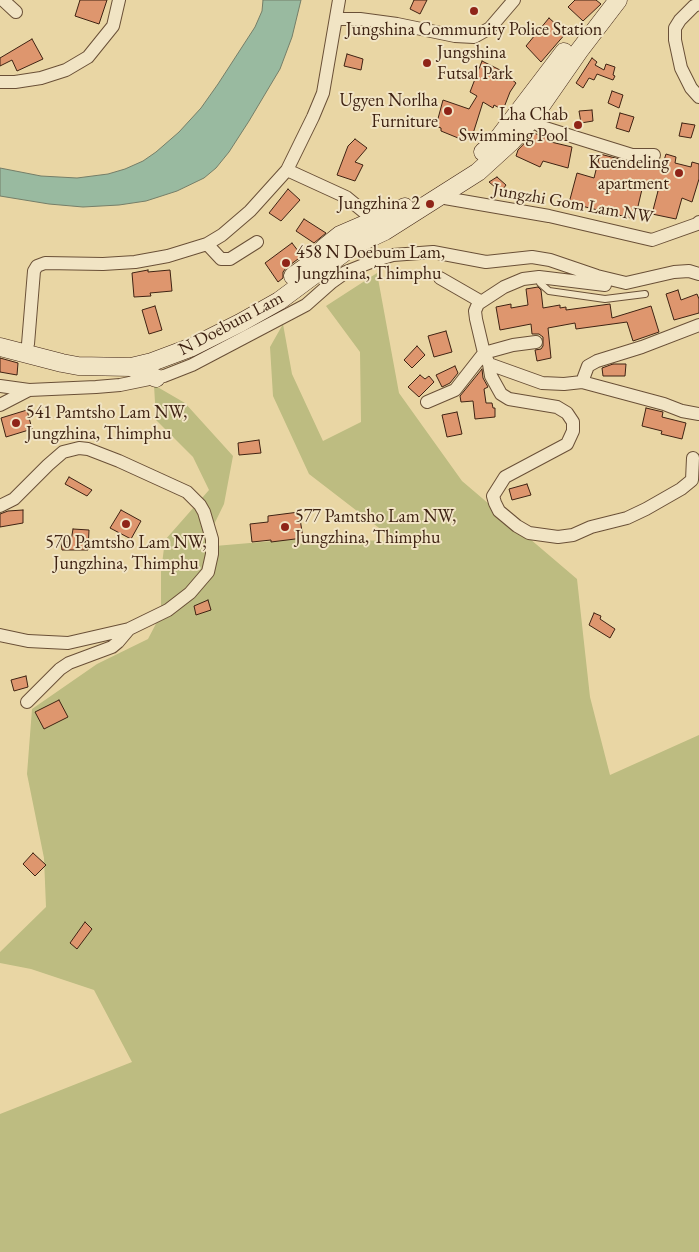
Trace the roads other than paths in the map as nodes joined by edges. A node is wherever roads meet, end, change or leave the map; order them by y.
1 (3, 0) edge
2 (119, 0) edge
3 (339, 0) edge
4 (514, 0) edge
5 (606, 0) edge
6 (618, 0) edge
7 (699, 4) edge
8 (16, 12) dead end
9 (336, 19) junction
10 (0, 82) edge
11 (699, 97) edge
12 (531, 120) junction
13 (654, 155) dead end
14 (287, 170) junction
15 (439, 197) junction
16 (699, 222) edge
17 (380, 226) junction
18 (257, 242) dead end
19 (207, 244) junction
20 (699, 274) edge
21 (539, 277) junction
22 (440, 278) dead end
23 (626, 283) junction
24 (645, 294) dead end
25 (480, 302) junction
26 (699, 325) edge
27 (0, 337) edge
28 (536, 342) dead end
29 (28, 344) junction
30 (0, 347) edge
31 (486, 359) junction
32 (131, 366) junction
33 (156, 378) junction
34 (582, 382) junction
35 (0, 386) edge
36 (29, 390) junction
37 (427, 402) dead end
38 (0, 405) edge
39 (699, 414) edge
40 (693, 458) dead end
41 (0, 506) edge
42 (129, 629) junction
43 (0, 635) edge
44 (27, 702) dead end

1 - 8 street
2 - 10 street
3 - 9 street
4 - 9 street
5 - 17 main road, N Doebum Lam
6 - 12 main road, N Doebum Lam
7 - 11 street
9 - 14 street
12 - 13 street
12 - 15 main road, N Doebum Lam
14 - 17 street
14 - 19 street
15 - 16 street, Jungzhi Gom Lam NW
15 - 17 main road, N Doebum Lam
17 - 29 main road, N Doebum Lam
17 - 32 main road, N Doebum Lam
18 - 19 street
19 - 29 street
20 - 23 street
21 - 23 street
21 - 24 lane
21 - 25 street
22 - 25 street
23 - 33 street
25 - 31 street
26 - 34 street
27 - 29 main road, N Doebum Lam
28 - 31 street
30 - 32 main road, N Doebum Lam
31 - 34 street
31 - 37 street
31 - 40 street
32 - 33 main road
33 - 36 street
34 - 39 street
35 - 36 street
36 - 38 street
41 - 42 street
42 - 43 street
42 - 44 street

